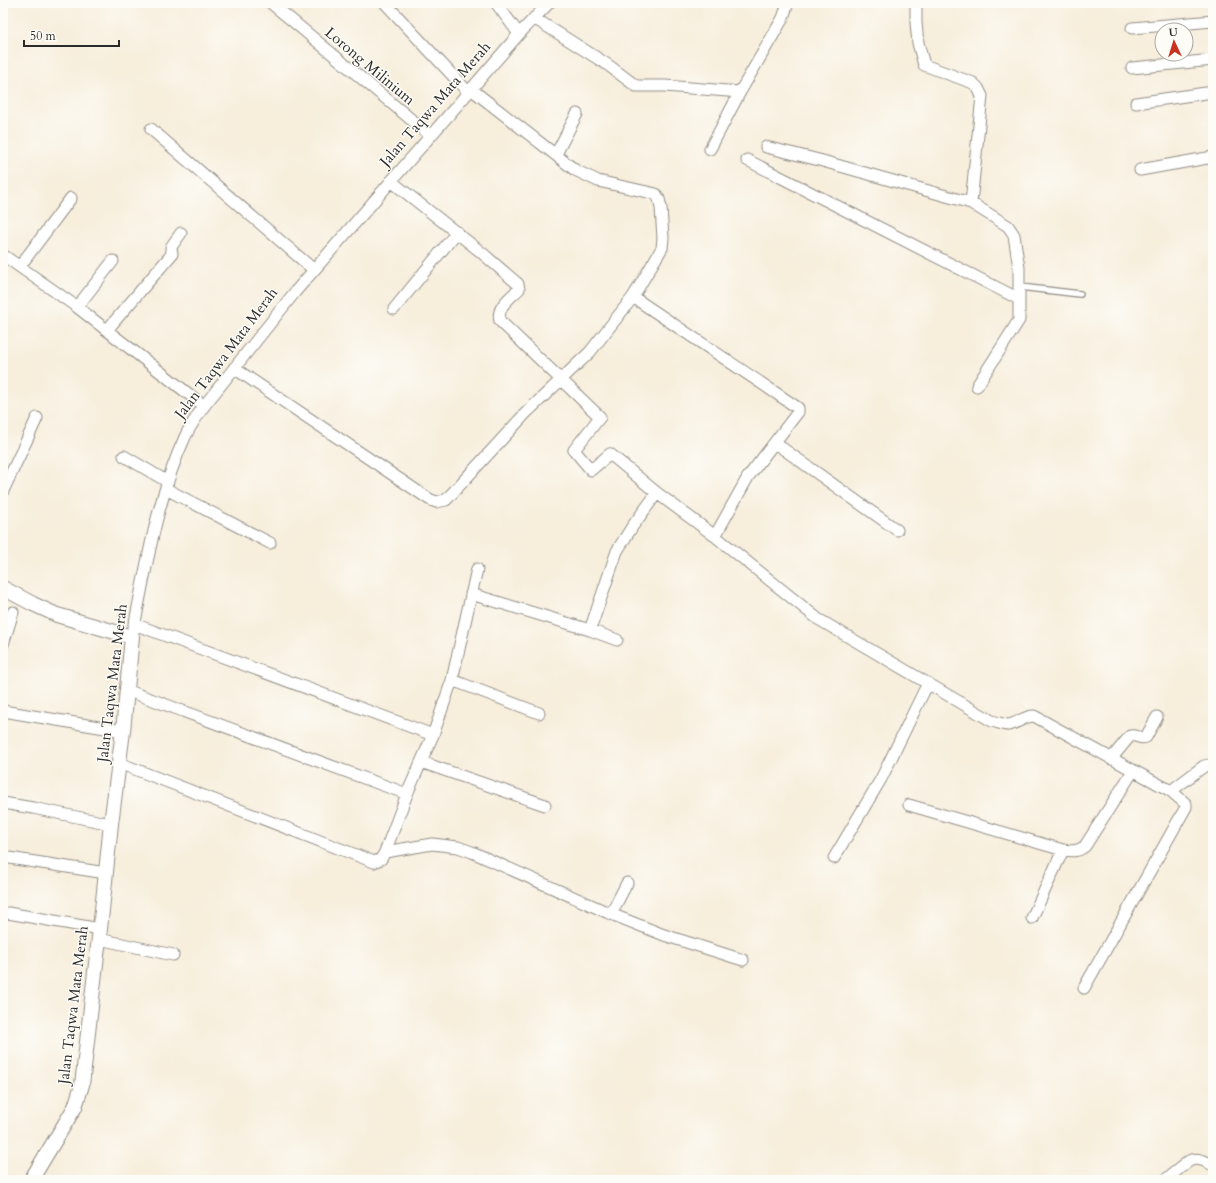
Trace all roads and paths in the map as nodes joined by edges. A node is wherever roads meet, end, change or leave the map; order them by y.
1 (271, 3) edge
2 (385, 3) edge
3 (496, 3) edge
4 (549, 3) edge
5 (788, 3) edge
6 (916, 3) edge
7 (534, 18) junction
8 (1213, 21) edge
9 (1132, 28) dead end
10 (519, 34) junction
11 (1213, 60) edge
12 (1132, 68) dead end
13 (470, 91) junction
14 (740, 92) junction
15 (1213, 92) edge
16 (1136, 103) dead end
17 (577, 114) dead end
18 (151, 129) dead end
19 (431, 136) junction
20 (766, 147) dead end
21 (710, 149) dead end
22 (556, 154) junction
23 (1213, 157) edge
24 (747, 160) dead end
25 (1140, 170) dead end
26 (391, 181) junction
27 (71, 198) dead end
28 (971, 203) junction
29 (457, 232) junction
30 (181, 233) dead end
31 (3, 255) edge
32 (113, 261) dead end
33 (20, 266) junction
34 (314, 270) junction
35 (1020, 288) junction
36 (1080, 294) dead end
37 (633, 297) junction
38 (1020, 299) junction
39 (78, 306) junction
40 (394, 310) dead end
41 (107, 330) junction
42 (234, 368) junction
43 (561, 380) junction
44 (977, 386) dead end
45 (204, 406) junction
46 (37, 418) dead end
47 (775, 443) junction
48 (124, 456) dead end
49 (167, 485) junction
50 (3, 491) edge
51 (657, 493) junction
52 (897, 530) dead end
53 (715, 536) junction
54 (270, 543) dead end
55 (477, 569) dead end
56 (3, 588) edge
57 (471, 594) junction
58 (13, 612) dead end
59 (133, 630) junction
60 (590, 630) junction
61 (617, 640) dead end
62 (3, 644) edge
63 (452, 680) junction
64 (926, 682) junction
65 (126, 690) junction
66 (3, 712) edge
67 (539, 713) dead end
68 (1157, 717) dead end
69 (123, 731) junction
70 (433, 735) junction
71 (1111, 759) junction
72 (421, 762) junction
73 (119, 763) junction
74 (1213, 768) edge
75 (1133, 771) junction
76 (1171, 791) junction
77 (407, 794) junction
78 (3, 803) edge
79 (545, 805) dead end
80 (909, 805) dead end
81 (111, 824) junction
82 (1063, 850) junction
83 (385, 852) junction
84 (3, 858) edge
85 (834, 858) dead end
86 (106, 873) junction
87 (627, 883) dead end
88 (8, 913) dead end
89 (611, 914) junction
90 (1032, 918) dead end
91 (100, 934) junction
92 (173, 955) dead end
93 (743, 960) dead end
94 (1084, 988) dead end
95 (1213, 1165) edge
96 (31, 1180) edge
97 (1165, 1180) edge

1 - 19 street, Lorong Milinium
2 - 13 street
3 - 10 street
4 - 7 street, Jalan Taqwa Mata Merah
5 - 14 street
6 - 28 street
7 - 10 street, Jalan Taqwa Mata Merah
7 - 14 street
8 - 9 street
10 - 13 street, Jalan Taqwa Mata Merah
11 - 12 street
13 - 19 street, Jalan Taqwa Mata Merah
13 - 22 street
14 - 21 street
15 - 16 street
17 - 22 street
18 - 34 street
19 - 26 street, Jalan Taqwa Mata Merah
20 - 28 street
22 - 37 street
23 - 25 street
24 - 38 street
26 - 29 street
26 - 34 street, Jalan Taqwa Mata Merah
27 - 33 street
28 - 35 street
29 - 40 street
29 - 43 street
30 - 41 street
31 - 33 street
32 - 39 street
33 - 39 street
34 - 42 street, Jalan Taqwa Mata Merah
35 - 36 lane
35 - 38 street
37 - 43 street
37 - 47 street
38 - 44 street
39 - 41 street
41 - 45 street
42 - 43 street
42 - 45 street, Jalan Taqwa Mata Merah
43 - 51 street
45 - 49 street, Jalan Taqwa Mata Merah
46 - 50 street
47 - 52 street
47 - 53 street
48 - 49 street
49 - 54 street
49 - 59 street, Jalan Taqwa Mata Merah
51 - 53 street
51 - 60 street
53 - 64 street
55 - 57 street
56 - 59 street
57 - 60 street
57 - 63 street
58 - 62 street
59 - 65 street, Jalan Taqwa Mata Merah
59 - 70 street
60 - 61 street
63 - 67 street
63 - 70 street
64 - 71 street
64 - 85 street
65 - 69 street, Jalan Taqwa Mata Merah
65 - 77 street
66 - 69 street
68 - 71 street
69 - 73 street, Jalan Taqwa Mata Merah
70 - 72 street
71 - 75 street
72 - 77 street
72 - 79 street
73 - 81 street, Jalan Taqwa Mata Merah
73 - 83 street
74 - 76 street
75 - 76 street
75 - 82 street
76 - 94 street
77 - 83 street
78 - 81 street
80 - 82 street
81 - 86 street, Jalan Taqwa Mata Merah
82 - 90 street
83 - 89 street
84 - 86 street
86 - 91 street, Jalan Taqwa Mata Merah
87 - 89 street
88 - 91 street
89 - 93 street
91 - 92 street
91 - 96 street, Jalan Taqwa Mata Merah
95 - 97 street

